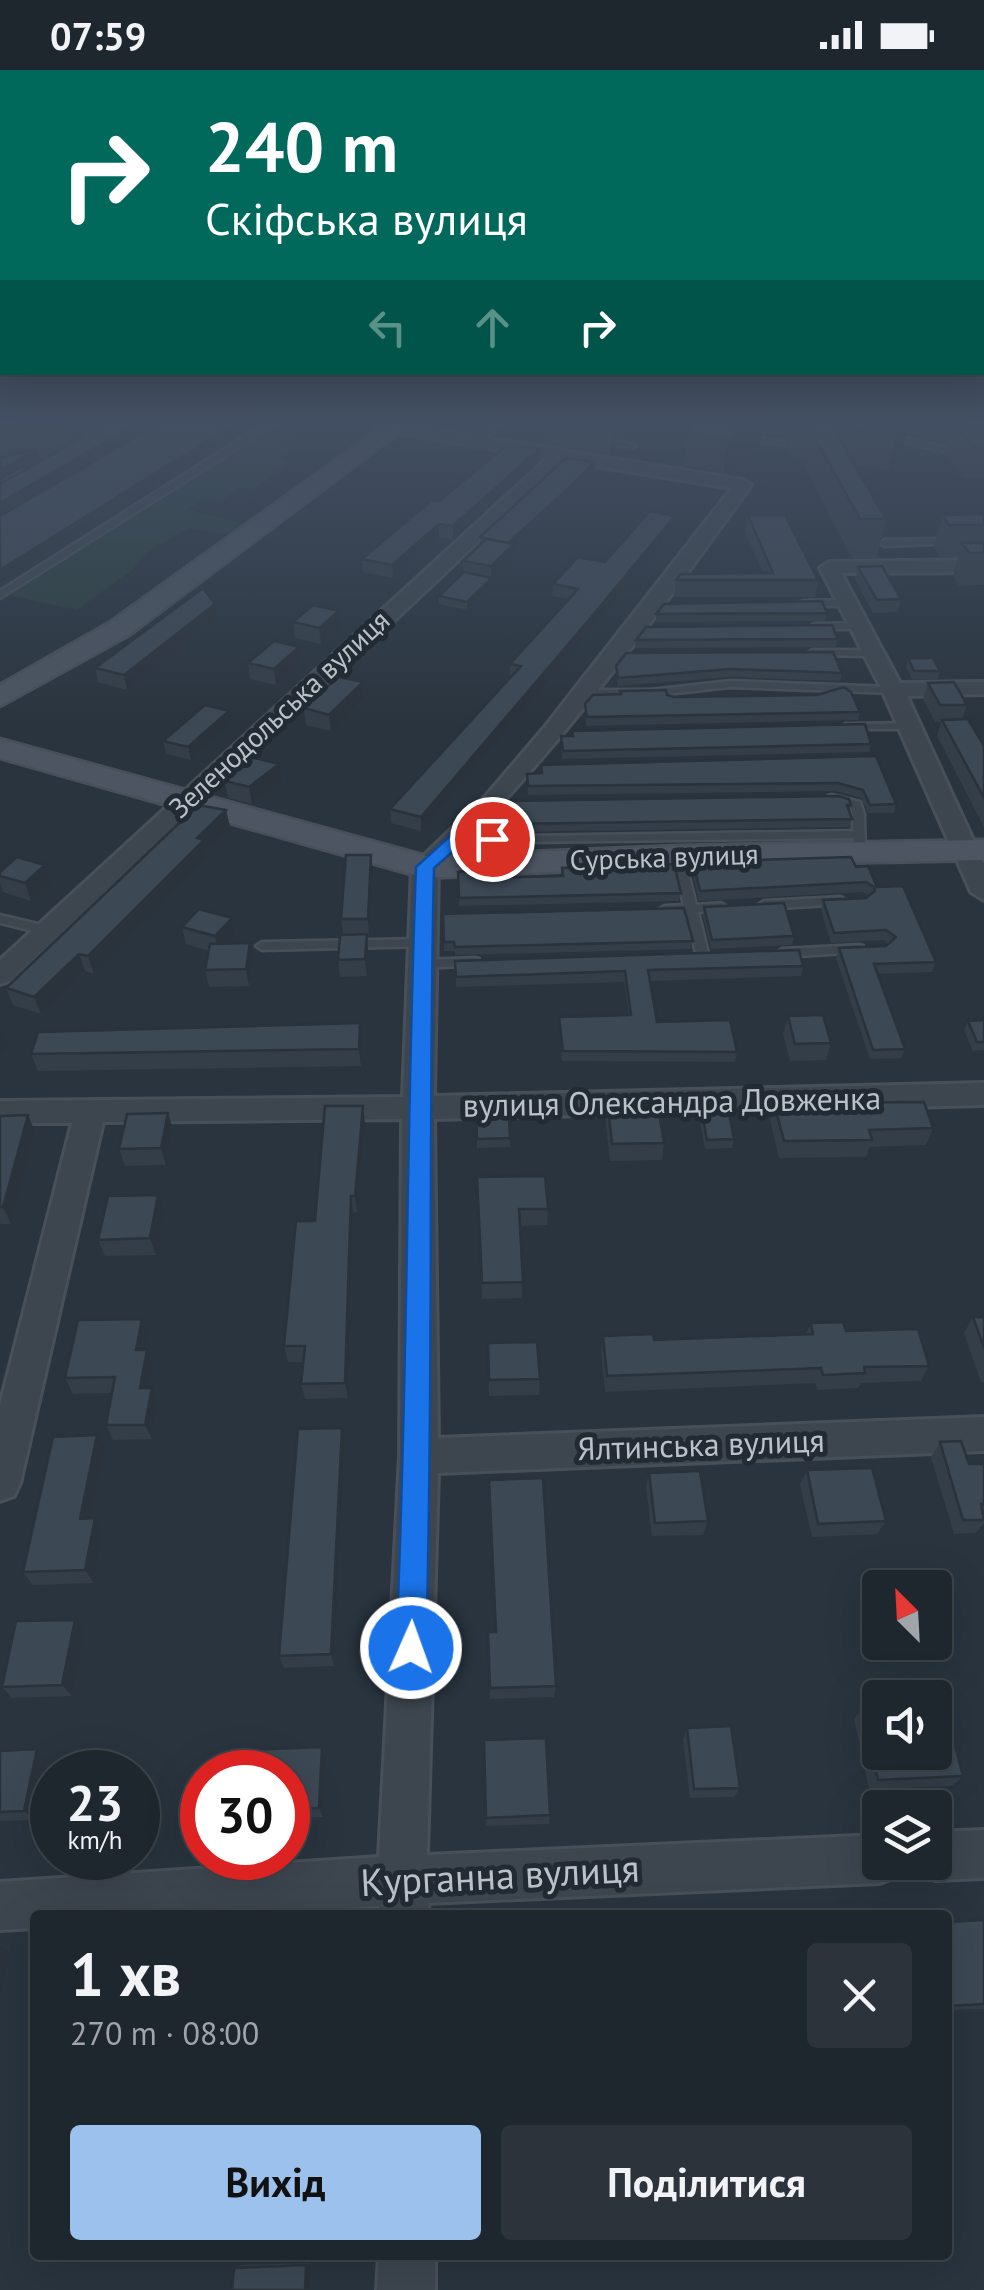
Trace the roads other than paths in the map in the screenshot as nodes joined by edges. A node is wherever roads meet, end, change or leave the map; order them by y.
1 (125, 518) edge
2 (271, 518) edge
3 (493, 518) edge
4 (720, 518) edge
5 (877, 531) edge
6 (984, 540) edge
7 (884, 543) junction
8 (984, 566) edge
9 (898, 567) junction
10 (0, 595) edge
11 (847, 603) junction
12 (788, 604) edge
13 (859, 626) junction
14 (802, 627) edge
15 (873, 653) junction
16 (798, 654) edge
17 (984, 688) edge
18 (852, 689) junction
19 (893, 690) junction
20 (650, 693) junction
21 (581, 694) junction
22 (0, 698) edge
23 (724, 698) edge
24 (742, 698) edge
25 (908, 726) junction
26 (829, 727) edge
27 (0, 748) edge
28 (817, 798) edge
29 (184, 802) junction
30 (456, 840) junction
31 (860, 842) junction
32 (973, 850) edge
33 (678, 856) junction
34 (425, 867) junction
35 (984, 892) edge
36 (863, 900) edge
37 (748, 906) edge
38 (729, 907) edge
39 (690, 909) junction
40 (652, 910) edge
41 (0, 919) edge
42 (46, 930) junction
43 (429, 934) junction
44 (262, 946) dead end
45 (883, 948) edge
46 (763, 954) edge
47 (723, 956) edge
48 (703, 957) junction
49 (683, 958) edge
50 (484, 962) edge
51 (0, 974) edge
52 (984, 1094) edge
53 (418, 1108) junction
54 (0, 1112) edge
55 (90, 1112) junction
56 (984, 1434) edge
57 (419, 1456) junction
58 (0, 1483) edge
59 (984, 1854) edge
60 (952, 1855) edge
61 (862, 1860) edge
62 (403, 1897) edge
63 (0, 1906) edge
64 (406, 2260) edge
65 (406, 2290) edge

1 - 10 lane
2 - 22 street
3 - 29 street, Зеленодольська вулиця
4 - 21 street
5 - 7 lane
6 - 7 lane
7 - 9 lane
8 - 9 street
9 - 11 street
11 - 12 lane
11 - 13 street
13 - 14 lane
13 - 15 street
15 - 16 lane
15 - 19 street
17 - 19 street
18 - 19 lane
18 - 20 lane
18 - 24 lane
19 - 25 street
20 - 21 lane
20 - 23 lane
21 - 30 street
25 - 26 lane
25 - 32 street
27 - 29 street, Сурська вулиця
28 - 31 lane
29 - 34 street, Сурська вулиця
29 - 42 street, Зеленодольська вулиця
30 - 31 lane
30 - 34 street
31 - 32 street, Сурська вулиця
31 - 33 street, Сурська вулиця
32 - 35 street
33 - 34 street, Сурська вулиця
33 - 39 lane
34 - 43 street
36 - 37 lane
38 - 39 lane
39 - 40 lane
39 - 48 lane
41 - 42 lane
42 - 51 street, Зеленодольська вулиця
43 - 44 lane
43 - 50 lane
43 - 53 street
45 - 46 lane
47 - 48 lane
48 - 49 lane
52 - 53 street, вулиця Олександра Довженка
53 - 55 street, вулиця Олександра Довженка
53 - 57 street
54 - 55 street, вулиця Олександра Довженка
55 - 58 street
56 - 57 street, Ялтинська вулиця
57 - 62 street
59 - 60 street
61 - 62 street, Курганна вулиця
62 - 63 street, Курганна вулиця
64 - 65 street

